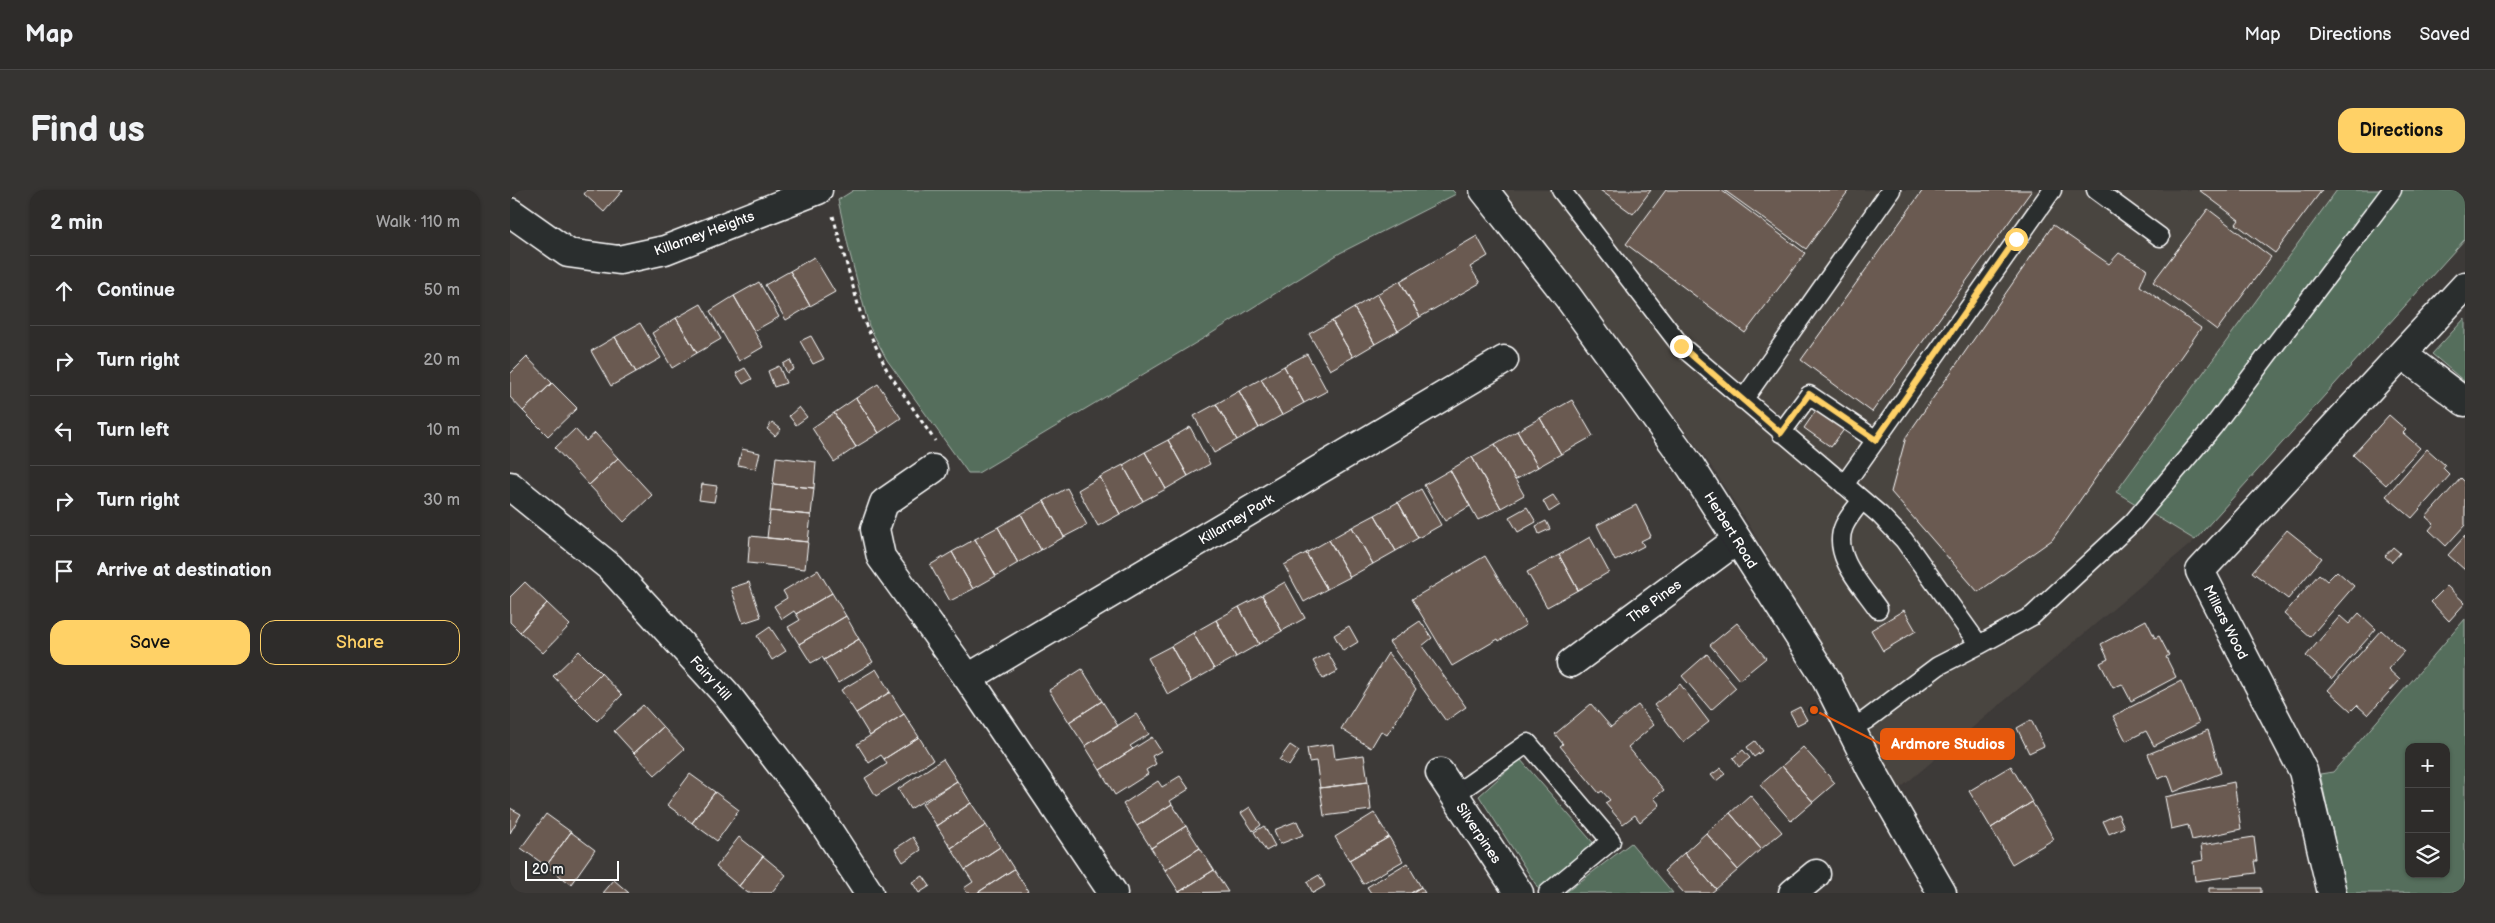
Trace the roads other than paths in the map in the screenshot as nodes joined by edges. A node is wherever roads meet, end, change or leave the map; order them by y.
1 (1484, 190) edge
2 (1561, 190) edge
3 (1891, 190) edge
4 (2052, 190) edge
5 (2096, 190) edge
6 (2392, 190) edge
7 (824, 199) edge
8 (510, 212) edge
9 (2160, 237) dead end
10 (2465, 286) edge
11 (2403, 355) junction
12 (1504, 360) dead end
13 (1743, 400) junction
14 (2465, 402) edge
15 (1781, 433) junction
16 (1876, 440) junction
17 (933, 468) road end
18 (1844, 485) junction
19 (513, 495) edge
20 (1862, 500) junction
21 (1737, 540) junction
22 (1878, 609) dead end
23 (1979, 645) junction
24 (1571, 663) dead end
25 (968, 678) junction
26 (1851, 728) junction
27 (1447, 784) joint
28 (1816, 874) dead end
29 (869, 893) edge
30 (1112, 893) edge
31 (1519, 893) edge
32 (1548, 893) edge
33 (1793, 893) edge
34 (1942, 893) edge
35 (2332, 893) edge

1 - 21 street, Herbert Road
2 - 13 lane
3 - 13 lane
4 - 16 lane
5 - 9 lane
6 - 23 lane
7 - 8 street, Killarney Heights
10 - 11 street, Millers Wood
11 - 14 street
11 - 35 street, Millers Wood
12 - 25 street, Killarney Park
13 - 15 lane
15 - 16 lane
15 - 18 lane
16 - 18 lane
17 - 25 street
18 - 20 lane
19 - 29 street, Fairy Hill
20 - 22 lane
20 - 23 lane
21 - 24 street, The Pines
21 - 26 street, Herbert Road
23 - 26 lane
25 - 30 street
26 - 34 street, Herbert Road
27 - 31 street, Silverpines
27 - 32 lane
28 - 33 street

